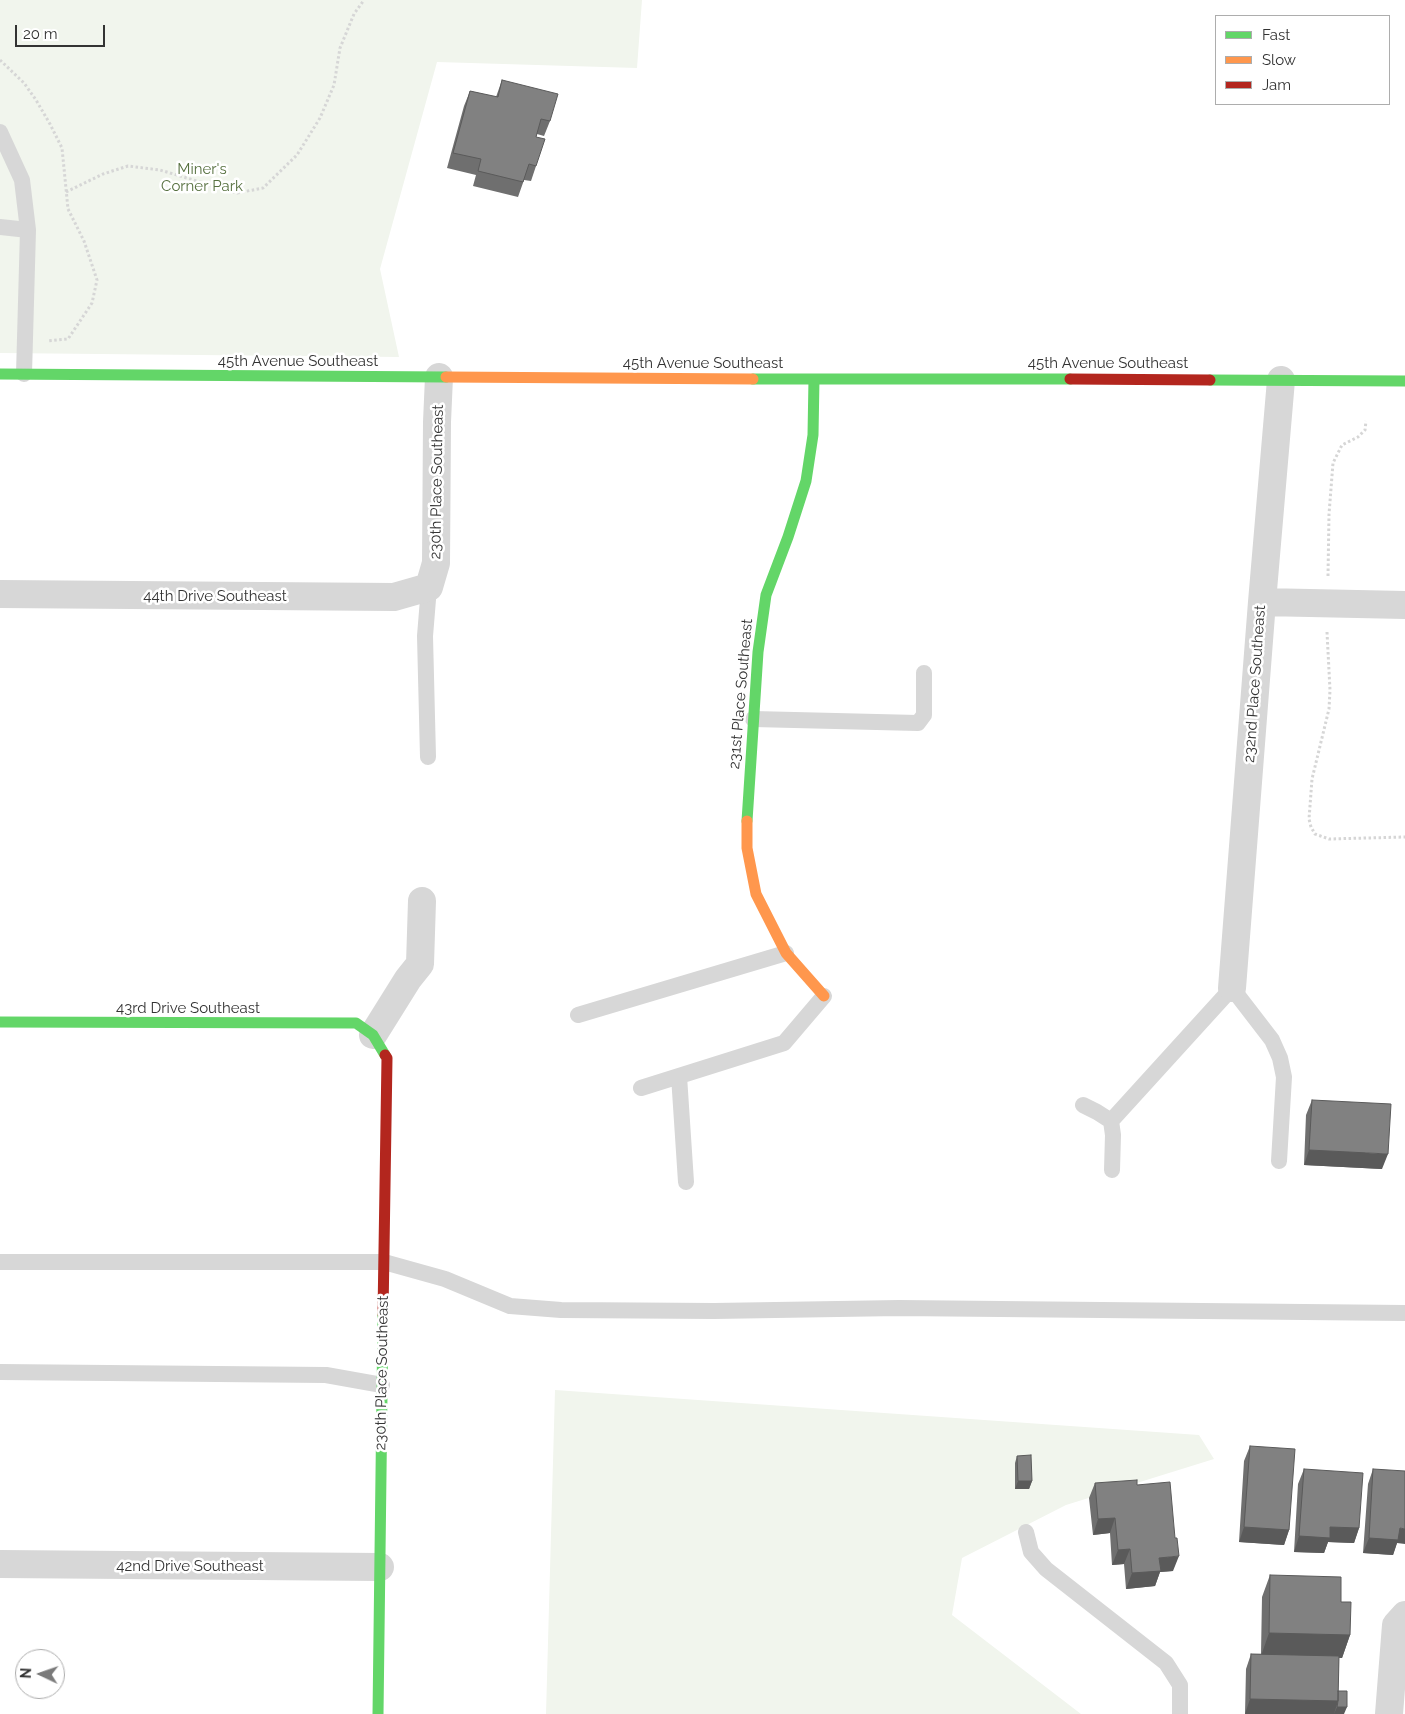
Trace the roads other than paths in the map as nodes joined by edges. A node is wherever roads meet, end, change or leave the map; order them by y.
1 (0, 132) edge
2 (0, 227) edge
3 (28, 230) junction
4 (0, 374) edge
5 (24, 374) junction
6 (439, 377) junction
7 (814, 379) junction
8 (1281, 380) junction
9 (1405, 381) edge
10 (430, 587) junction
11 (0, 594) edge
12 (1262, 602) junction
13 (1405, 605) edge
14 (924, 673) dead end
15 (753, 718) junction
16 (428, 757) dead end
17 (422, 901) dead end
18 (786, 953) junction
19 (1232, 988) junction
20 (824, 996) joint
21 (578, 1015) dead end
22 (0, 1022) edge
23 (373, 1035) junction
24 (679, 1076) junction
25 (641, 1088) dead end
26 (1083, 1105) dead end
27 (1110, 1121) junction
28 (1279, 1162) dead end
29 (1112, 1170) dead end
30 (686, 1182) dead end
31 (0, 1262) edge
32 (384, 1262) junction
33 (1405, 1313) edge
34 (0, 1372) edge
35 (382, 1385) junction
36 (1026, 1532) dead end
37 (0, 1564) edge
38 (380, 1567) junction
39 (1405, 1616) edge
40 (378, 1714) edge
41 (1180, 1714) edge
42 (1389, 1714) edge

1 - 3 lane
2 - 3 lane
3 - 5 lane
4 - 5 street, 45th Avenue Southeast
5 - 6 street, 45th Avenue Southeast
6 - 7 street, 45th Avenue Southeast
6 - 10 street, 230th Place Southeast
7 - 8 street, 45th Avenue Southeast
7 - 15 street, 231st Place Southeast
8 - 9 street, 45th Avenue Southeast
8 - 12 street, 232nd Place Southeast
10 - 11 street, 44th Drive Southeast
10 - 16 lane
12 - 13 street
12 - 19 street, 232nd Place Southeast
14 - 15 lane
15 - 18 street, 231st Place Southeast
17 - 23 street
18 - 20 street, 231st Place Southeast
18 - 21 lane
19 - 27 lane
19 - 28 lane
20 - 24 lane
22 - 23 street, 43rd Drive Southeast
23 - 32 street, 230th Place Southeast
24 - 25 lane
24 - 30 lane
26 - 27 lane
27 - 29 lane
31 - 32 lane
32 - 33 lane
32 - 35 street, 230th Place Southeast
34 - 35 lane
35 - 38 street, 230th Place Southeast
36 - 41 lane
37 - 38 street, 42nd Drive Southeast
38 - 40 street, 230th Place Southeast
39 - 42 street

